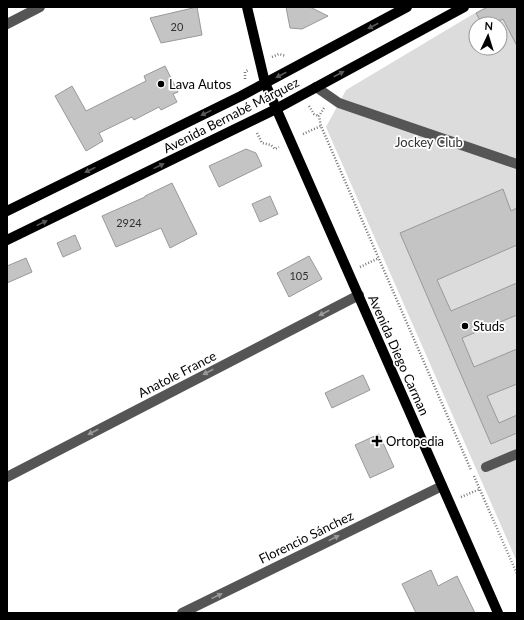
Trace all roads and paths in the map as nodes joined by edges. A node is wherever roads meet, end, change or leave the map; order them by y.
1 (40, 7) edge
2 (247, 7) edge
3 (407, 7) edge
4 (464, 7) edge
5 (7, 24) edge
6 (265, 83) junction
7 (316, 87) junction
8 (276, 109) junction
9 (321, 126) dead end
10 (517, 164) edge
11 (7, 211) edge
12 (7, 240) edge
13 (379, 258) junction
14 (348, 272) junction
15 (359, 296) junction
16 (517, 454) edge
17 (486, 467) dead end
18 (7, 477) edge
19 (442, 486) junction
20 (480, 489) junction
21 (450, 502) junction
22 (517, 574) edge
23 (182, 613) edge
24 (498, 613) edge

1 - 5 street
2 - 6 main road, Avenida Diego Carman
3 -> 6 main road, Avenida Bernabé Márquez
7 -> 4 main road, Avenida Bernabé Márquez
6 - 8 main road, Avenida Diego Carman
6 -> 11 main road, Avenida Bernabé Márquez
7 - 8 main road, Avenida Bernabé Márquez
7 - 10 street
12 -> 8 main road, Avenida Bernabé Márquez
8 - 14 main road, Avenida Diego Carman
9 - 13 path
13 - 14 path
13 - 20 path
14 - 15 main road, Avenida Diego Carman
15 -> 18 street, Anatole France
15 - 19 main road, Avenida Diego Carman
16 - 17 street
19 - 21 main road, Avenida Diego Carman
23 -> 19 street, Florencio Sánchez
20 - 21 path
20 - 22 path
21 - 24 main road, Avenida Diego Carman

